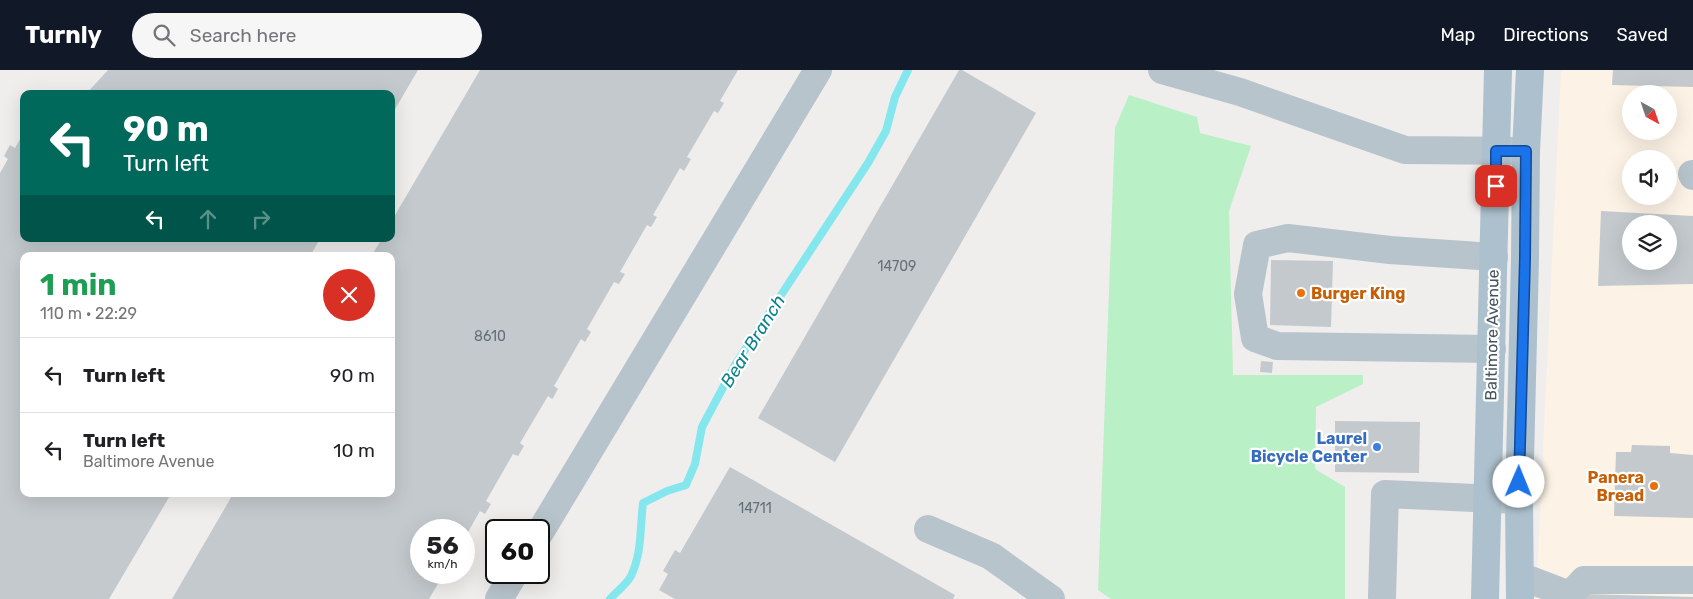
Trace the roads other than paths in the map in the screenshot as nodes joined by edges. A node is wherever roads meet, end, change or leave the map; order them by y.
1 (818, 70) edge
2 (1162, 70) edge
3 (1498, 70) edge
4 (1530, 70) edge
5 (1496, 151) junction
6 (1526, 151) junction
7 (1494, 257) junction
8 (1492, 349) junction
9 (1488, 499) junction
10 (1519, 500) junction
11 (548, 519) edge
12 (928, 529) dead end
13 (1693, 580) edge
14 (508, 584) edge
15 (1520, 588) edge
16 (1382, 597) dead end
17 (1570, 597) edge
18 (500, 599) edge
19 (1051, 599) edge
20 (1485, 599) edge

1 - 11 street
2 - 5 street
3 - 5 main road, Baltimore Avenue
4 - 6 main road, Baltimore Avenue
5 - 6 street
5 - 7 main road, Baltimore Avenue
6 - 10 main road, Baltimore Avenue
7 - 8 main road, Baltimore Avenue
7 - 8 street
8 - 9 main road, Baltimore Avenue
9 - 10 street
9 - 16 street
9 - 20 main road, Baltimore Avenue
10 - 15 main road, Baltimore Avenue
12 - 19 street
13 - 17 street
14 - 18 street
15 - 17 street

